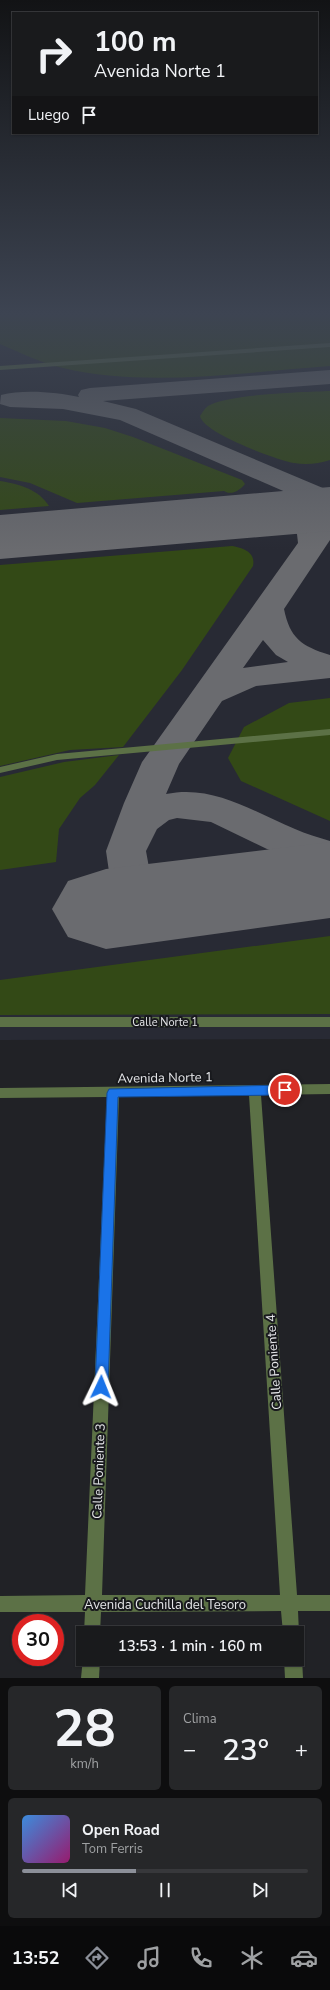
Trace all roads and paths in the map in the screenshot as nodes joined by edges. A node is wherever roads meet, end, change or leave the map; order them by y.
1 (330, 732) edge
2 (0, 770) edge
3 (0, 1022) edge
4 (330, 1022) edge
5 (330, 1089) edge
6 (255, 1091) junction
7 (0, 1093) edge
8 (113, 1093) junction
9 (330, 1603) edge
10 (0, 1604) edge
11 (93, 1604) junction
12 (289, 1604) junction
13 (92, 1626) edge
14 (291, 1626) edge
15 (91, 1666) edge
16 (293, 1666) edge
17 (90, 1678) edge
18 (294, 1678) edge

1 - 2 street
3 - 4 street, Calle Norte 1
5 - 6 street, Avenida Norte 1
6 - 8 street, Avenida Norte 1
6 - 12 street, Calle Poniente 4
7 - 8 street, Avenida Norte 1
8 - 11 street, Calle Poniente 3
9 - 12 street, Avenida Cuchilla del Tesoro
10 - 11 street, Avenida Cuchilla del Tesoro
11 - 12 street, Avenida Cuchilla del Tesoro
11 - 13 street, Calle Poniente 3
12 - 14 street, Calle Poniente 4
15 - 17 street
16 - 18 street

